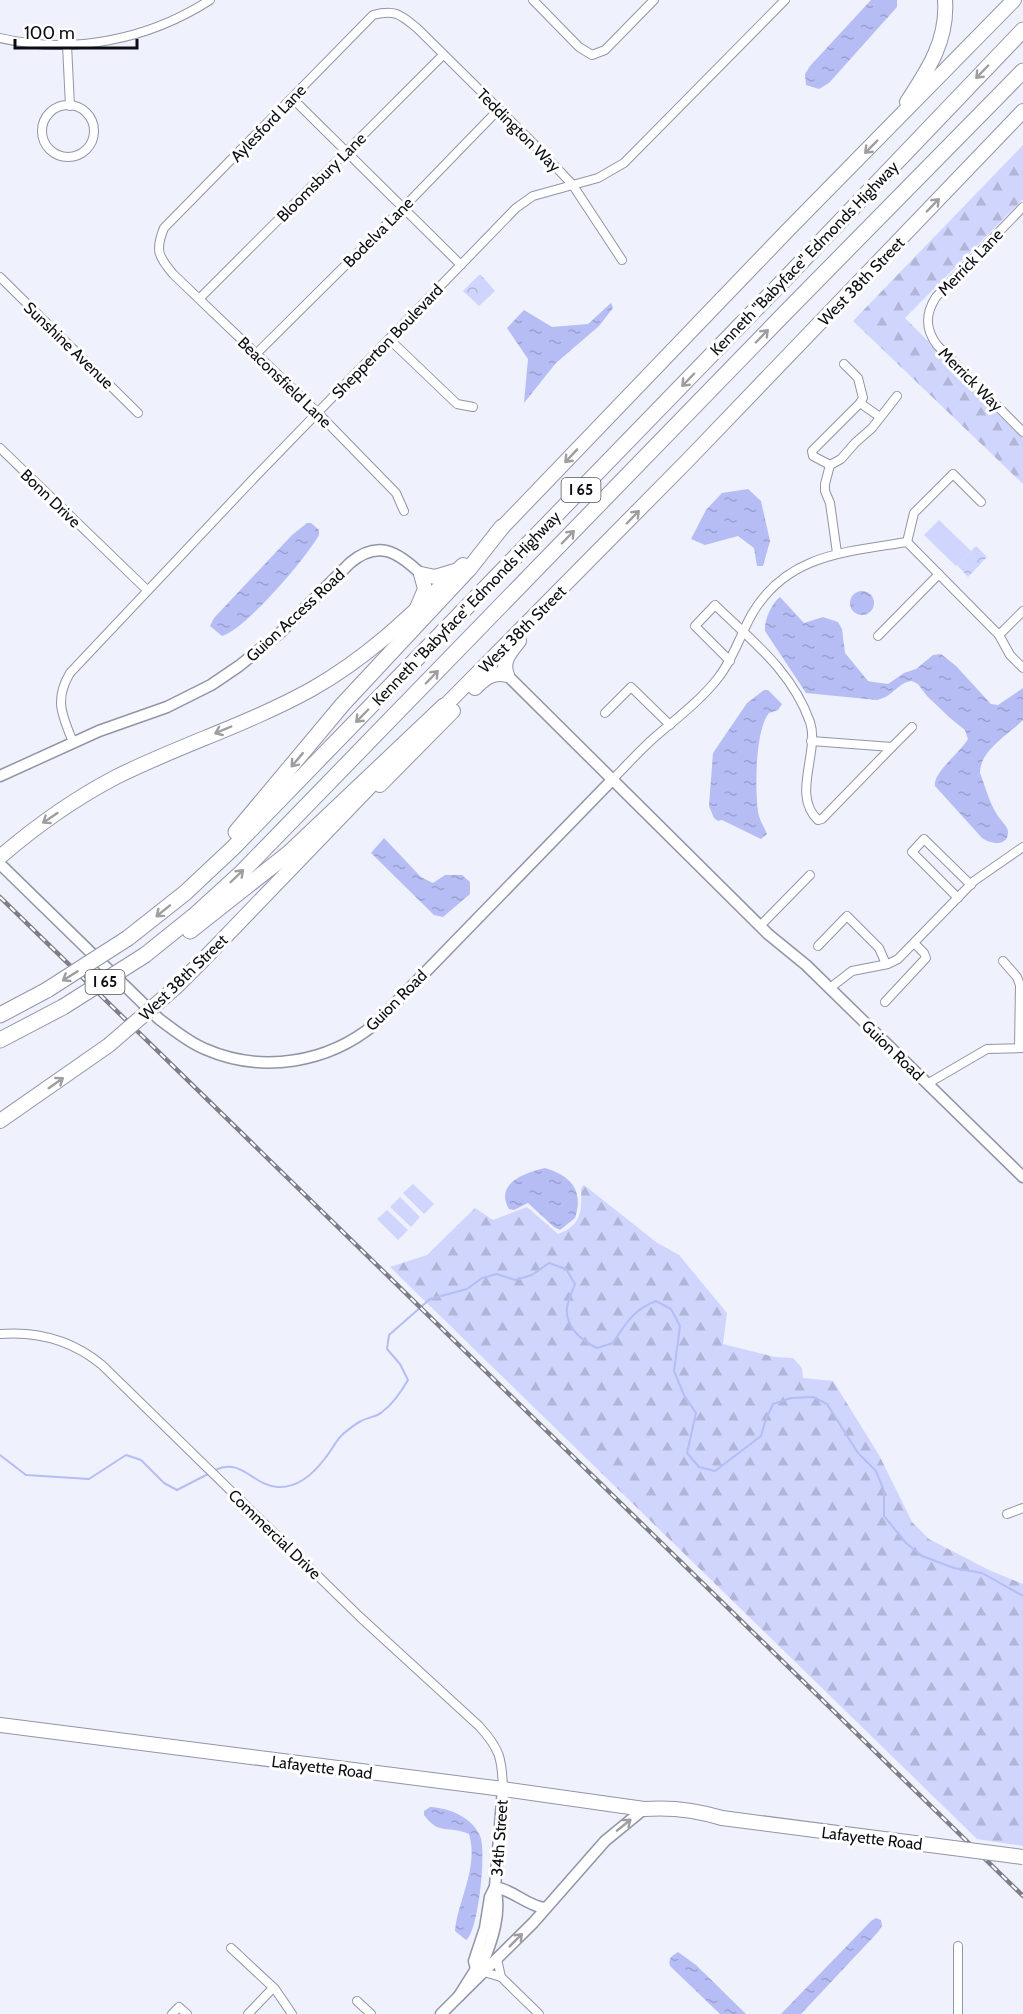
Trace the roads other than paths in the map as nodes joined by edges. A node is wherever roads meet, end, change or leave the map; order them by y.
1 (210, 0) edge
2 (533, 0) edge
3 (654, 0) edge
4 (785, 0) edge
5 (945, 0) edge
6 (1014, 0) edge
7 (401, 14) joint
8 (1023, 30) edge
9 (0, 38) edge
10 (67, 45) junction
11 (443, 55) junction
12 (1023, 71) edge
13 (292, 98) junction
14 (70, 106) junction
15 (499, 109) junction
16 (1023, 111) edge
17 (1023, 121) edge
18 (893, 124) junction
19 (991, 144) junction
20 (346, 152) junction
21 (572, 184) junction
22 (1023, 207) edge
23 (402, 208) junction
24 (160, 258) joint
25 (622, 260) dead end
26 (461, 265) junction
27 (0, 277) edge
28 (200, 298) junction
29 (928, 321) joint
30 (389, 339) junction
31 (256, 354) junction
32 (844, 364) dead end
33 (897, 396) dead end
34 (860, 403) junction
35 (472, 407) dead end
36 (317, 412) junction
37 (138, 413) dead end
38 (880, 417) junction
39 (1023, 432) edge
40 (0, 448) edge
41 (826, 463) junction
42 (981, 502) dead end
43 (404, 511) dead end
44 (502, 527) junction
45 (906, 542) junction
46 (837, 553) junction
47 (458, 570) junction
48 (421, 574) junction
49 (939, 574) junction
50 (147, 590) junction
51 (548, 604) junction
52 (1023, 611) edge
53 (416, 613) junction
54 (744, 633) junction
55 (999, 635) junction
56 (878, 636) dead end
57 (730, 661) junction
58 (1023, 668) edge
59 (507, 675) junction
60 (444, 706) junction
61 (605, 713) dead end
62 (670, 725) junction
63 (912, 727) dead end
64 (811, 741) junction
65 (73, 742) junction
66 (892, 747) junction
67 (0, 776) edge
68 (613, 779) junction
69 (330, 829) junction
70 (1023, 847) edge
71 (0, 857) edge
72 (0, 864) edge
73 (810, 875) dead end
74 (971, 885) junction
75 (185, 893) junction
76 (958, 898) junction
77 (760, 926) junction
78 (914, 943) junction
79 (818, 946) dead end
80 (145, 955) junction
81 (1003, 961) dead end
82 (886, 964) junction
83 (830, 988) junction
84 (885, 1002) dead end
85 (0, 1015) edge
86 (0, 1040) edge
87 (1021, 1048) edge
88 (927, 1084) junction
89 (0, 1121) edge
90 (1023, 1178) edge
91 (0, 1334) edge
92 (1023, 1508) edge
93 (1007, 1514) dead end
94 (0, 1725) edge
95 (503, 1789) junction
96 (644, 1809) junction
97 (1023, 1857) edge
98 (495, 1887) junction
99 (544, 1908) junction
100 (958, 1946) dead end
101 (231, 1948) dead end
102 (497, 1959) junction
103 (480, 1971) junction
104 (501, 1977) junction
105 (273, 1988) junction
106 (357, 2001) dead end
107 (172, 2014) edge
108 (187, 2014) edge
109 (248, 2014) edge
110 (292, 2014) edge
111 (371, 2014) edge
112 (441, 2014) edge
113 (539, 2014) edge
114 (958, 2014) edge

1 - 10 street
2 - 3 street
4 - 21 street, Shepperton Boulevard
5 - 18 main road
6 - 18 main road
7 - 11 street, Teddington Way
7 - 13 street, Aylesford Lane
8 -> 75 highway, Kenneth "Babyface" Edmonds Highway / I 65
9 - 10 street
10 - 14 street
11 - 15 street, Teddington Way
11 - 20 street, Bloomsbury Lane
80 -> 12 highway, Kenneth "Babyface" Edmonds Highway / I 65
13 - 20 street
13 - 24 street, Aylesford Lane
14 - 14 street
15 - 21 street, Teddington Way
15 - 23 street, Bodelva Lane
16 - 19 main road, West 38th Street
17 - 19 main road
18 -> 44 main road
51 -> 19 main road, West 38th Street
20 - 23 street
20 - 28 street, Bloomsbury Lane
21 - 25 street, Teddington Way
21 - 26 street, Shepperton Boulevard
22 - 29 street, Merrick Lane
23 - 26 street
23 - 31 street, Bodelva Lane
24 - 28 street, Beaconsfield Lane
26 - 30 street, Shepperton Boulevard
27 - 37 street, Sunshine Avenue
28 - 31 street, Beaconsfield Lane
29 - 39 street, Merrick Way
30 - 35 street
30 - 36 street, Shepperton Boulevard
31 - 36 street, Beaconsfield Lane
32 - 34 street
33 - 38 street
34 - 38 street
34 - 41 street
36 - 43 street, Beaconsfield Lane
36 - 50 street, Shepperton Boulevard
38 - 41 street
40 - 50 street, Bonn Drive
41 - 46 street
42 - 45 street
44 - 47 main road
44 -> 75 highway
45 - 46 street
45 - 49 street
46 - 54 street
47 - 48 main road
47 - 53 main road
48 - 53 main road
48 - 65 street, Guion Access Road
49 - 55 street
49 - 56 street
50 - 65 street, Shepperton Boulevard
51 - 59 main road
51 - 60 main road, West 38th Street
52 - 55 street
53 -> 71 main road
54 - 57 street
54 - 57 street
54 - 64 street
55 - 58 street
57 - 62 street
59 - 68 street, Guion Road
59 - 69 main road
60 - 69 main road, West 38th Street
60 - 80 highway
61 - 62 street
62 - 68 street
63 - 66 street
64 - 66 street
64 - 66 street
65 - 67 street, Guion Access Road
68 - 72 street, Guion Road
68 - 77 street, Guion Road
89 -> 69 main road, West 38th Street, bridge
70 - 74 street
73 - 77 street
74 - 76 street
74 - 76 street
75 -> 85 highway, Kenneth "Babyface" Edmonds Highway / I 65, bridge
76 - 78 street
77 - 83 street, Guion Road
78 - 82 street
78 - 84 street
79 - 82 street
80 - 86 highway, Kenneth "Babyface" Edmonds Highway / I 65, bridge
81 - 87 street
82 - 83 street
83 - 88 street, Guion Road
87 - 88 street
88 - 90 street, Guion Road
91 - 95 street, Commercial Drive
92 - 93 street
94 - 95 main road, Lafayette Road
95 - 96 main road, Lafayette Road
95 - 98 street, 34th Street
96 - 97 main road, Lafayette Road, bridge
99 -> 96 street
98 - 99 street
98 - 103 street, 34th Street
102 -> 99 street
100 - 114 street
101 - 105 street
102 - 103 street
102 - 104 street
103 - 104 street
103 - 112 street
104 - 113 street
105 - 109 street
105 - 110 street
106 - 111 street
107 - 108 street

